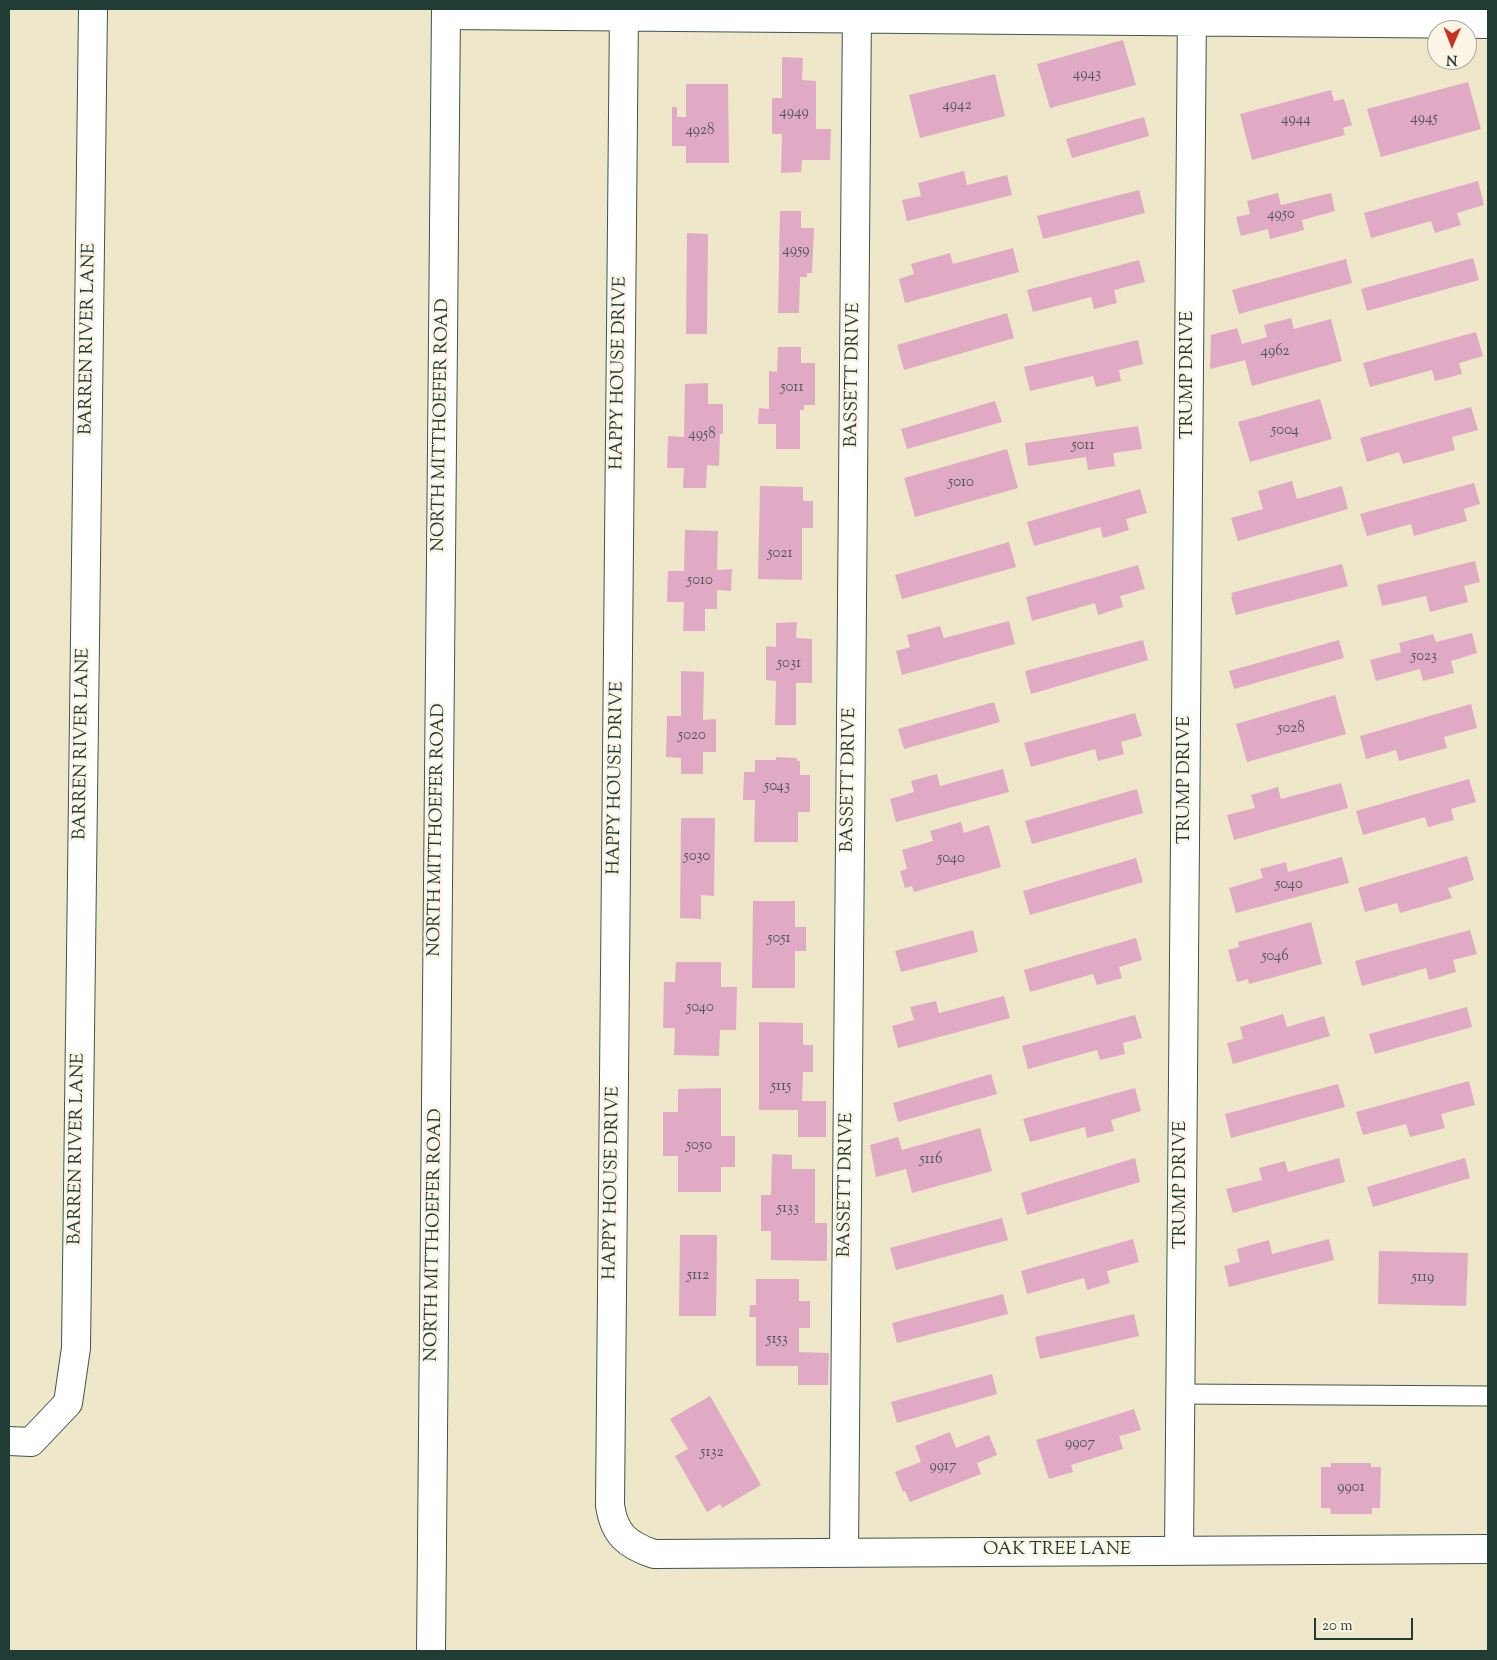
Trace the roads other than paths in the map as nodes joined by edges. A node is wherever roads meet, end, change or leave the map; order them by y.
1 (93, 9) edge
2 (446, 12) edge
3 (624, 12) edge
4 (857, 14) edge
5 (1192, 15) edge
6 (1488, 24) edge
7 (1180, 1394) junction
8 (1488, 1396) edge
9 (9, 1441) edge
10 (628, 1543) joint
11 (1488, 1549) edge
12 (844, 1551) junction
13 (1179, 1551) junction
14 (431, 1651) edge

1 - 9 street, BARREN RIVER LANE
2 - 3 street
2 - 14 street, NORTH MITTHOEFER ROAD
3 - 4 street
3 - 10 street, HAPPY HOUSE DRIVE
4 - 5 street
4 - 12 street, BASSETT DRIVE
5 - 6 street
5 - 7 street, TRUMP DRIVE
7 - 8 lane
7 - 13 street, TRUMP DRIVE
10 - 12 street, OAK TREE LANE
11 - 13 street, OAK TREE LANE
12 - 13 street, OAK TREE LANE

